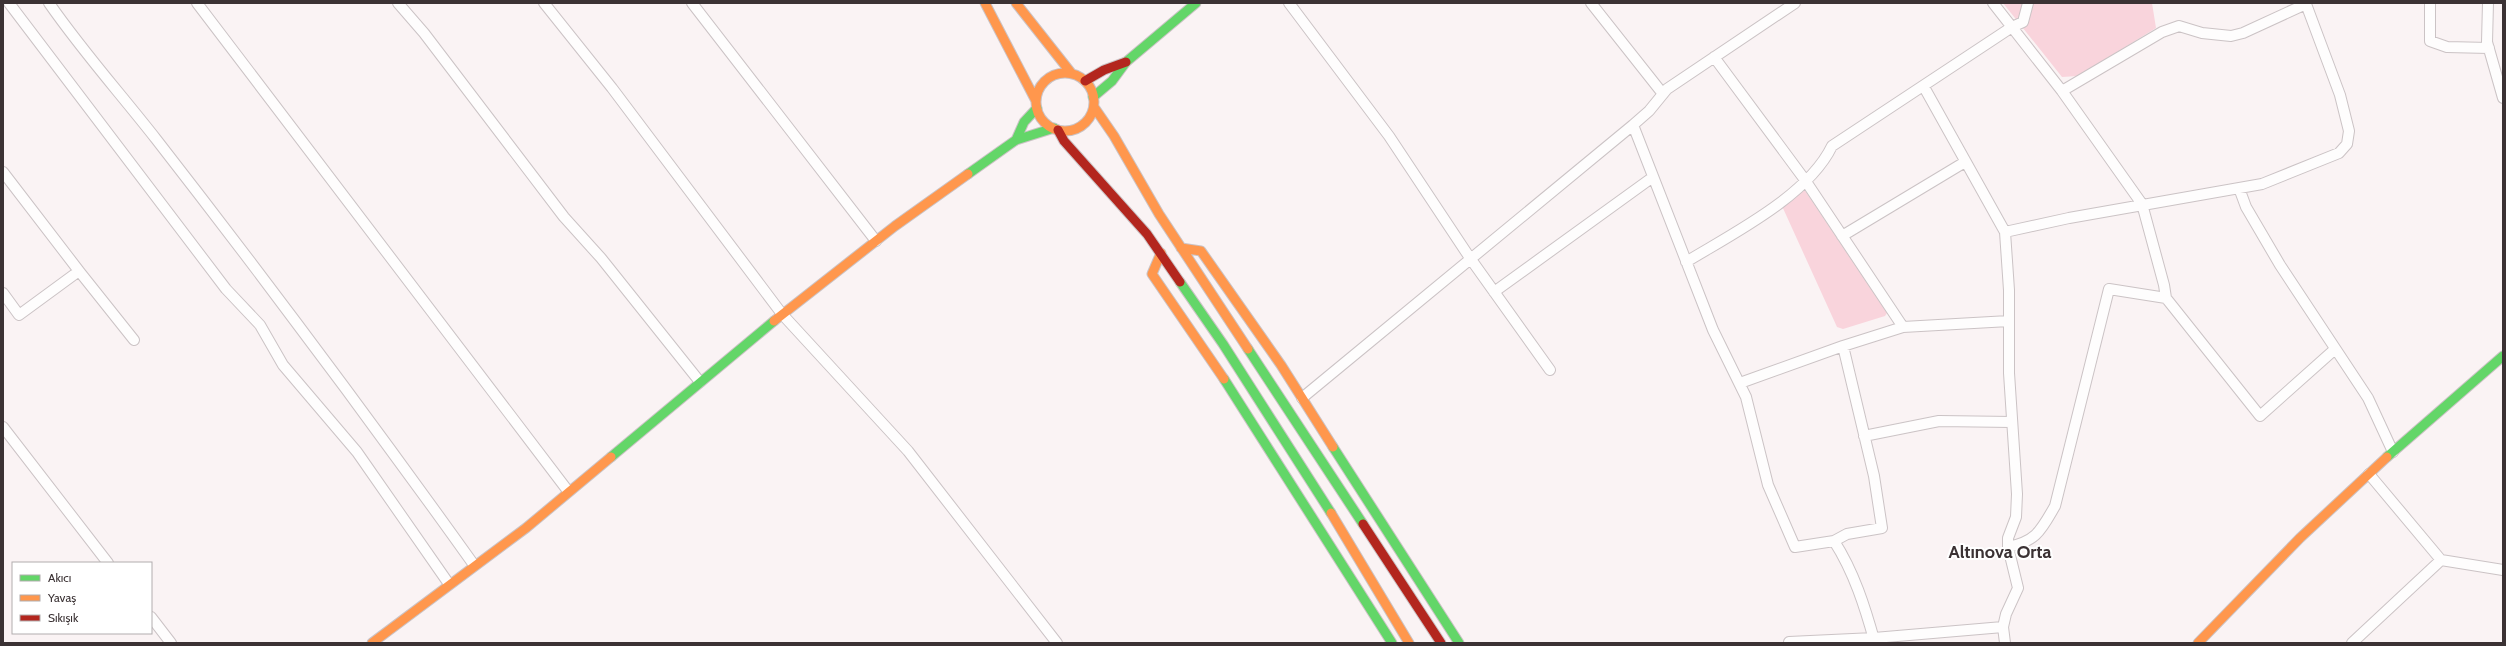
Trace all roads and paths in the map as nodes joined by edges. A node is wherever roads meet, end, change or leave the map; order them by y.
1 (9, 3) edge
2 (49, 3) edge
3 (197, 3) edge
4 (398, 3) edge
5 (544, 3) edge
6 (692, 3) edge
7 (985, 3) edge
8 (1016, 3) edge
9 (1196, 3) edge
10 (1289, 3) edge
11 (1591, 3) edge
12 (1795, 3) edge
13 (1993, 3) edge
14 (2028, 3) edge
15 (2430, 3) edge
16 (2488, 3) edge
17 (2307, 4) edge
18 (2012, 27) junction
19 (2489, 48) junction
20 (1714, 57) junction
21 (1126, 62) junction
22 (1072, 74) junction
23 (1085, 81) junction
24 (1924, 87) junction
25 (2062, 91) junction
26 (1663, 94) junction
27 (1093, 97) junction
28 (2503, 98) edge
29 (1036, 104) junction
30 (1094, 107) junction
31 (1633, 125) junction
32 (1056, 129) junction
33 (1016, 140) junction
34 (1965, 162) junction
35 (3, 172) edge
36 (1653, 178) junction
37 (1805, 180) junction
38 (2239, 188) junction
39 (2142, 204) junction
40 (2005, 232) junction
41 (1842, 236) junction
42 (876, 241) junction
43 (1181, 248) junction
44 (1160, 253) junction
45 (1470, 258) junction
46 (1686, 262) junction
47 (79, 272) junction
48 (1494, 292) junction
49 (3, 293) edge
50 (2166, 298) junction
51 (782, 314) junction
52 (2009, 321) junction
53 (1904, 327) junction
54 (134, 340) dead end
55 (1843, 346) junction
56 (2334, 350) junction
57 (2502, 358) edge
58 (1550, 370) dead end
59 (700, 382) junction
60 (1740, 383) junction
61 (1302, 398) junction
62 (2012, 422) junction
63 (3, 427) edge
64 (1864, 436) junction
65 (2393, 452) junction
66 (2369, 474) junction
67 (568, 491) junction
68 (1834, 541) junction
69 (2008, 547) junction
70 (2441, 560) junction
71 (107, 562) edge
72 (474, 564) junction
73 (2503, 570) edge
74 (449, 584) junction
75 (152, 618) edge
76 (2003, 627) junction
77 (1874, 640) edge
78 (1789, 642) dead end
79 (171, 643) edge
80 (372, 643) edge
81 (1057, 643) edge
82 (1392, 643) edge
83 (1409, 643) edge
84 (1441, 643) edge
85 (1459, 643) edge
86 (2005, 643) edge
87 (2198, 643) edge
88 (2352, 643) edge

1 - 74 street
2 - 72 street
3 - 67 street
4 - 59 street
5 - 51 street
6 - 42 street
7 - 29 street
8 - 22 street
9 - 21 street
10 - 45 street
11 - 26 street
12 - 20 street
13 - 18 street
14 - 18 street
15 - 19 street
16 - 19 street
17 - 25 street
17 - 38 street
18 - 24 street
18 - 25 street
19 - 28 street
20 - 26 street
20 - 37 street
21 - 23 street
21 - 27 street
22 - 23 street
22 - 29 street
23 - 27 street
24 - 34 street
24 - 37 street
25 - 39 street
26 - 31 street
27 - 30 street
29 - 32 street
29 - 33 street
30 - 32 street
30 - 43 street
31 - 36 street
31 - 45 street
32 - 33 street
32 - 44 street
33 - 42 street
34 - 40 street
34 - 41 street
35 - 47 street
36 - 46 street
36 - 48 street
37 - 41 street
37 - 46 street
38 - 39 street
38 - 56 street
39 - 40 street
39 - 50 street
40 - 52 street
41 - 53 street
42 - 51 street
43 - 61 street
43 - 84 street
44 - 82 street
44 - 83 street
45 - 48 street
45 - 61 street
46 - 60 street
47 - 49 street
47 - 54 street
48 - 58 street
50 - 56 street
50 - 69 street
51 - 59 street
51 - 81 street
52 - 53 street
52 - 62 street
53 - 55 street
55 - 60 street
55 - 64 street
56 - 65 street
57 - 65 street
59 - 67 street
60 - 68 street
61 - 85 street
62 - 64 street
62 - 69 street
63 - 71 street
64 - 68 street
65 - 66 street
66 - 70 street
66 - 87 street
67 - 72 street
68 - 77 street
69 - 76 street
70 - 73 street
70 - 88 street
72 - 74 street
74 - 80 street
75 - 79 street
76 - 77 street
76 - 86 street
77 - 78 street

